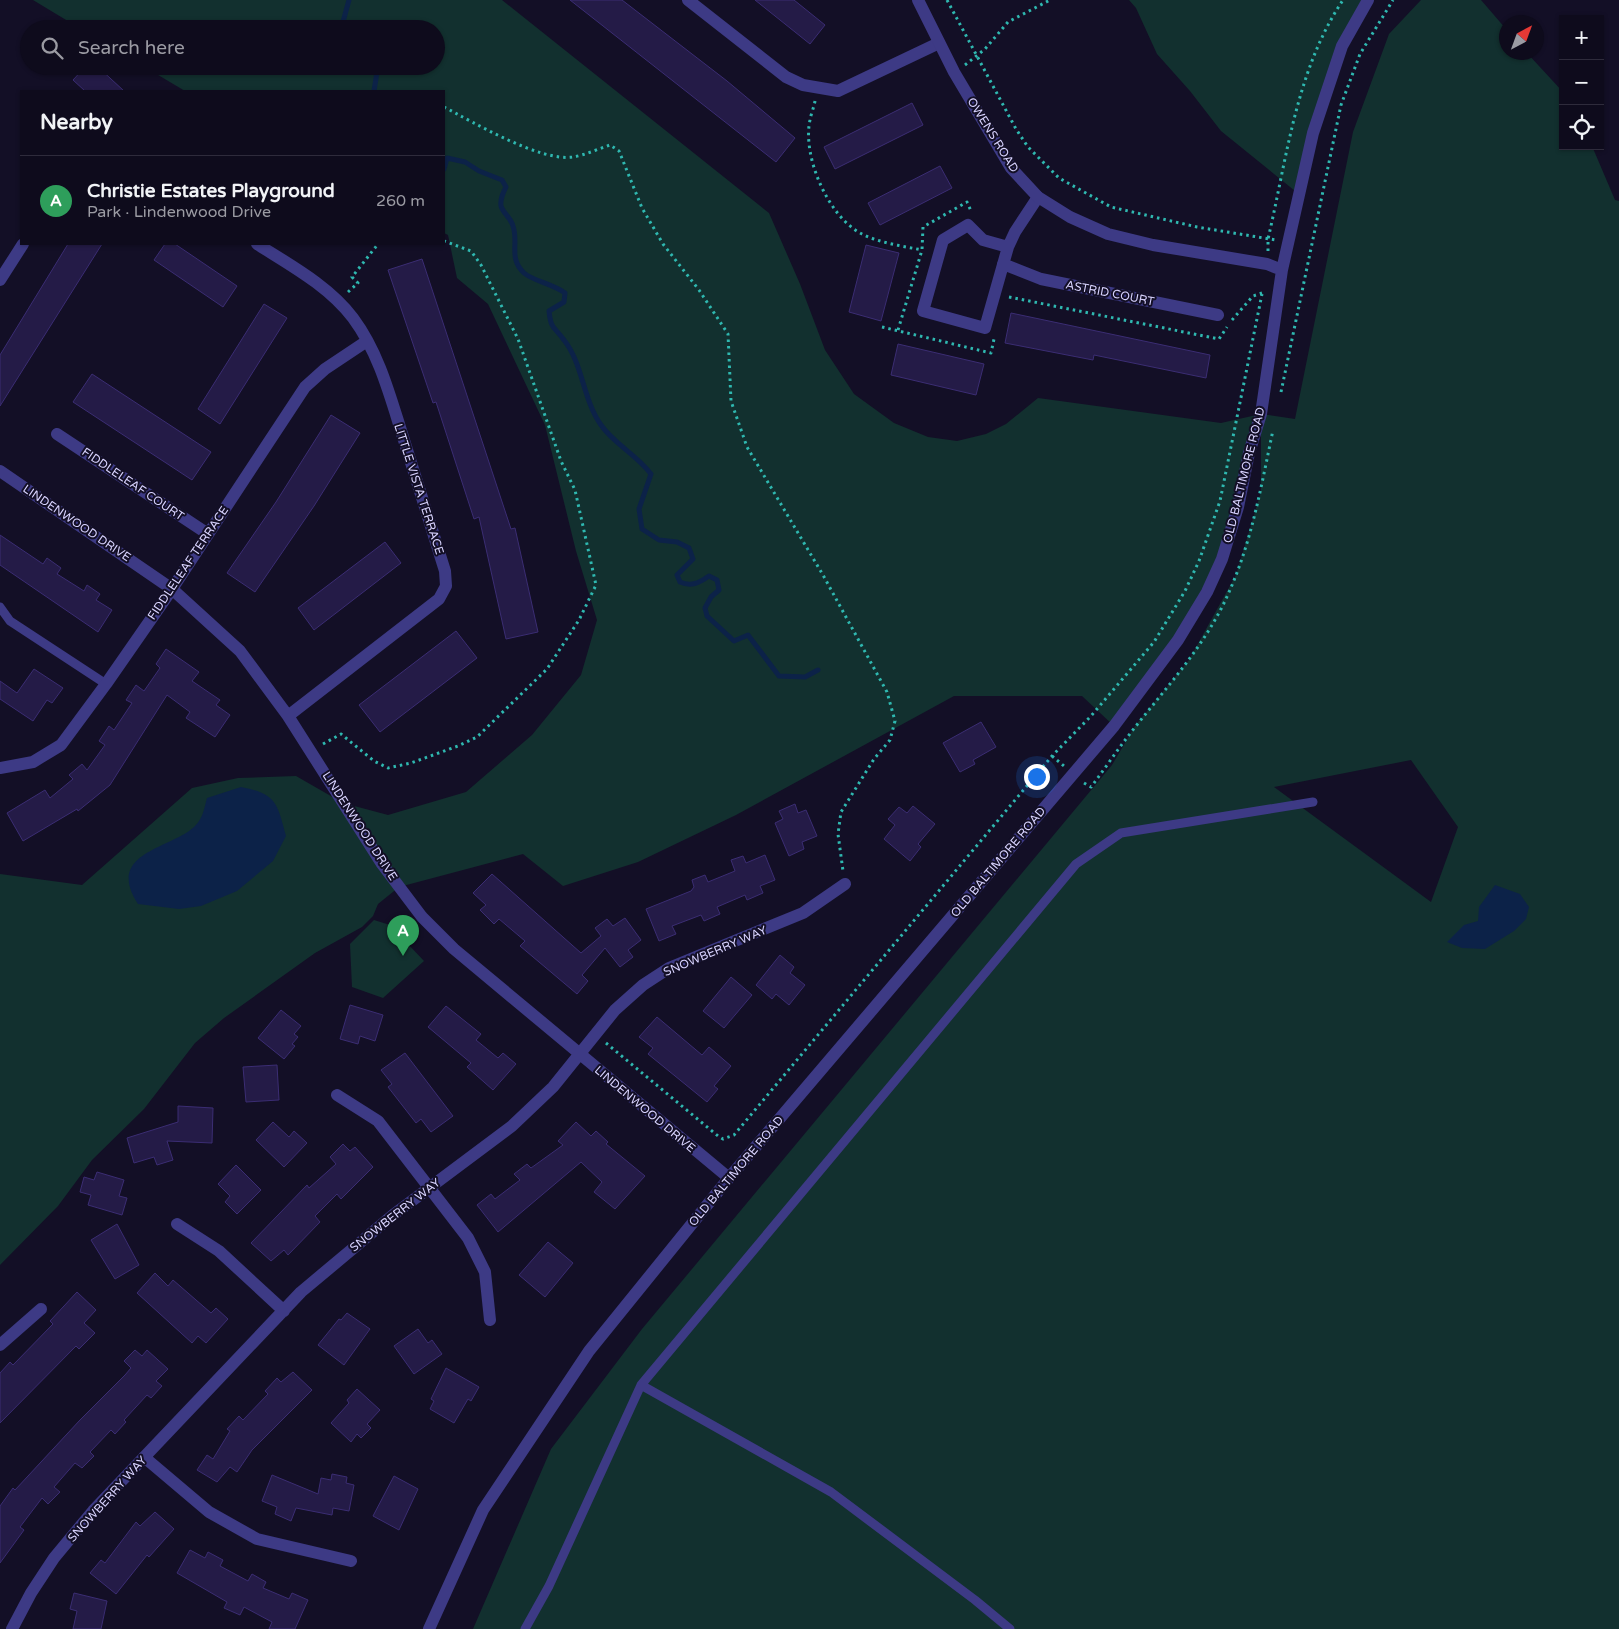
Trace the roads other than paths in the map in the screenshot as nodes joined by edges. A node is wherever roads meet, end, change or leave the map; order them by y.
1 (688, 0) edge
2 (918, 0) edge
3 (1368, 0) edge
4 (939, 43) junction
5 (1038, 197) junction
6 (22, 245) edge
7 (259, 245) edge
8 (1008, 247) junction
9 (1003, 264) junction
10 (1282, 270) junction
11 (0, 280) edge
12 (1218, 315) dead end
13 (367, 341) junction
14 (57, 434) dead end
15 (0, 471) edge
16 (208, 534) junction
17 (172, 589) junction
18 (0, 607) edge
19 (106, 684) junction
20 (288, 716) junction
21 (0, 768) edge
22 (1313, 802) dead end
23 (845, 884) road end
24 (579, 1054) junction
25 (337, 1095) dead end
26 (729, 1178) junction
27 (429, 1188) junction
28 (177, 1224) dead end
29 (41, 1309) dead end
30 (284, 1311) junction
31 (490, 1320) dead end
32 (0, 1345) edge
33 (642, 1385) junction
34 (144, 1457) junction
35 (352, 1561) dead end
36 (12, 1629) edge
37 (429, 1629) edge
38 (525, 1629) edge
39 (1010, 1629) edge

1 - 4 street
2 - 4 street, OWENS ROAD
3 - 10 street, OLD BALTIMORE ROAD
4 - 5 street, OWENS ROAD
5 - 8 street
5 - 10 street, OWENS ROAD
6 - 11 street
7 - 13 street, LITTLE VISTA TERRACE
8 - 9 street
8 - 9 street
9 - 12 street, ASTRID COURT
10 - 26 street, OLD BALTIMORE ROAD
13 - 16 street, FIDDLELEAF TERRACE
13 - 20 street, LITTLE VISTA TERRACE
14 - 16 street, FIDDLELEAF COURT
15 - 17 street, LINDENWOOD DRIVE
16 - 17 street, FIDDLELEAF TERRACE
17 - 19 street, FIDDLELEAF TERRACE
17 - 20 street, LINDENWOOD DRIVE
18 - 19 lane
19 - 21 street, FIDDLELEAF TERRACE
20 - 24 street, LINDENWOOD DRIVE
22 - 33 lane
23 - 24 street, SNOWBERRY WAY
24 - 26 street, LINDENWOOD DRIVE
24 - 27 street, SNOWBERRY WAY
25 - 27 street
26 - 37 street, OLD BALTIMORE ROAD
27 - 30 street, SNOWBERRY WAY
27 - 31 street
28 - 30 street
29 - 32 street
30 - 34 street, SNOWBERRY WAY
33 - 38 lane
33 - 39 lane
34 - 35 street
34 - 36 street, SNOWBERRY WAY

